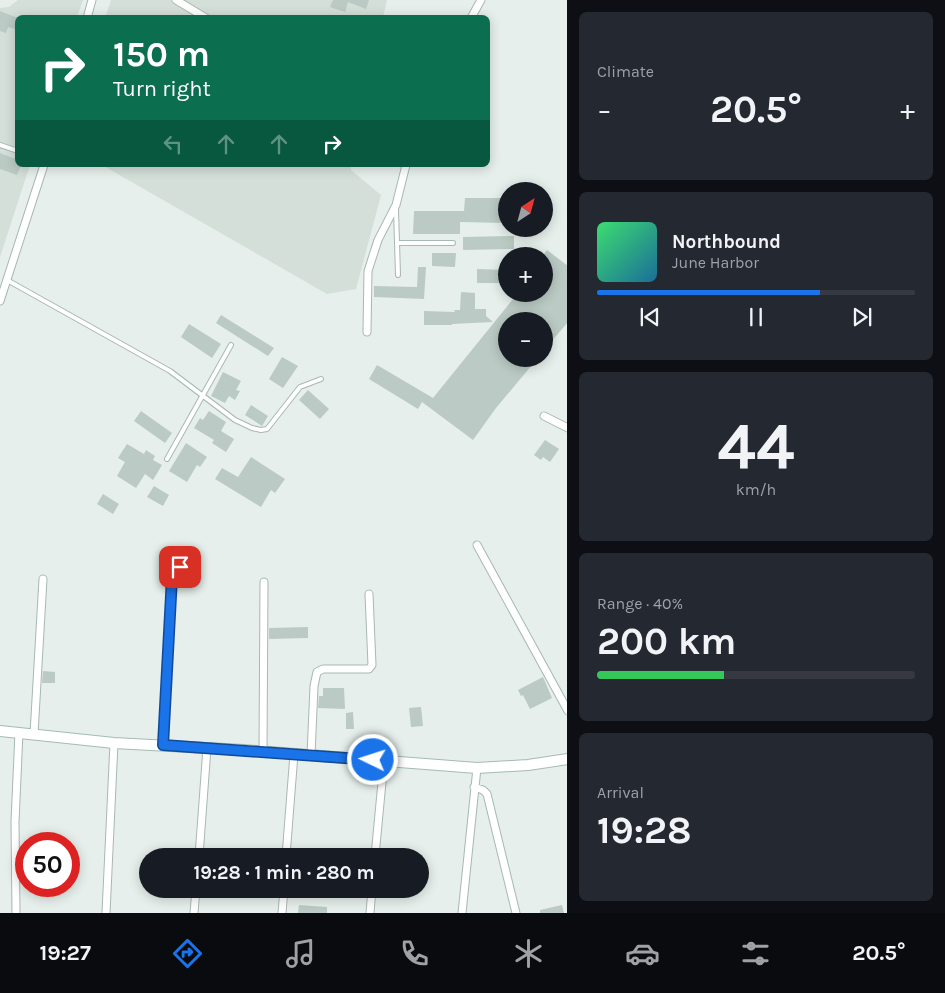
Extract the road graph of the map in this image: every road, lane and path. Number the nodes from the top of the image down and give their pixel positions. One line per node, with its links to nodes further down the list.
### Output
1 (92, 0): 4 (street)
2 (176, 0): 5 (street)
3 (481, 0): 6 (street)
4 (88, 15)
5 (201, 15)
6 (473, 15)
7 (0, 145): 8 (lane)
8 (15, 149)
9 (43, 167): 15 (street)
10 (406, 167): 11 (street)
11 (396, 205): 12 (lane); 17 (street)
12 (397, 243): 13 (lane); 14 (lane)
13 (452, 243)
14 (398, 274)
15 (7, 280): 16 (street); 20 (lane)
16 (1, 297)
17 (367, 332)
18 (231, 345): 20 (lane)
19 (321, 379): 20 (lane)
20 (202, 396): 23 (lane)
21 (544, 416): 22 (street)
22 (567, 428)
23 (167, 459)
24 (477, 545): 29 (street)
25 (188, 566): 34 (street)
26 (44, 579): 32 (street)
27 (264, 582): 36 (street)
28 (369, 594): 38 (street)
29 (567, 709)
30 (0, 730): 31 (main road)
31 (19, 732): 32 (main road); 49 (street)
32 (34, 734): 33 (main road)
33 (114, 742): 34 (main road); 50 (street)
34 (163, 745): 35 (main road)
35 (207, 748): 36 (main road); 43 (street)
36 (263, 751): 37 (main road)
37 (294, 754): 38 (main road); 44 (street)
38 (311, 755): 40 (main road)
39 (567, 759): 41 (main road)
40 (384, 761): 41 (main road); 45 (street)
41 (477, 768): 42 (street)
42 (474, 787): 54 (street); 55 (street)
43 (200, 848)
44 (287, 848)
45 (376, 848)
46 (195, 898): 51 (street)
47 (283, 898): 52 (street)
48 (371, 898): 53 (street)
49 (16, 913)
50 (106, 913)
51 (194, 913)
52 (282, 913)
53 (370, 913)
54 (462, 913)
55 (516, 913)

